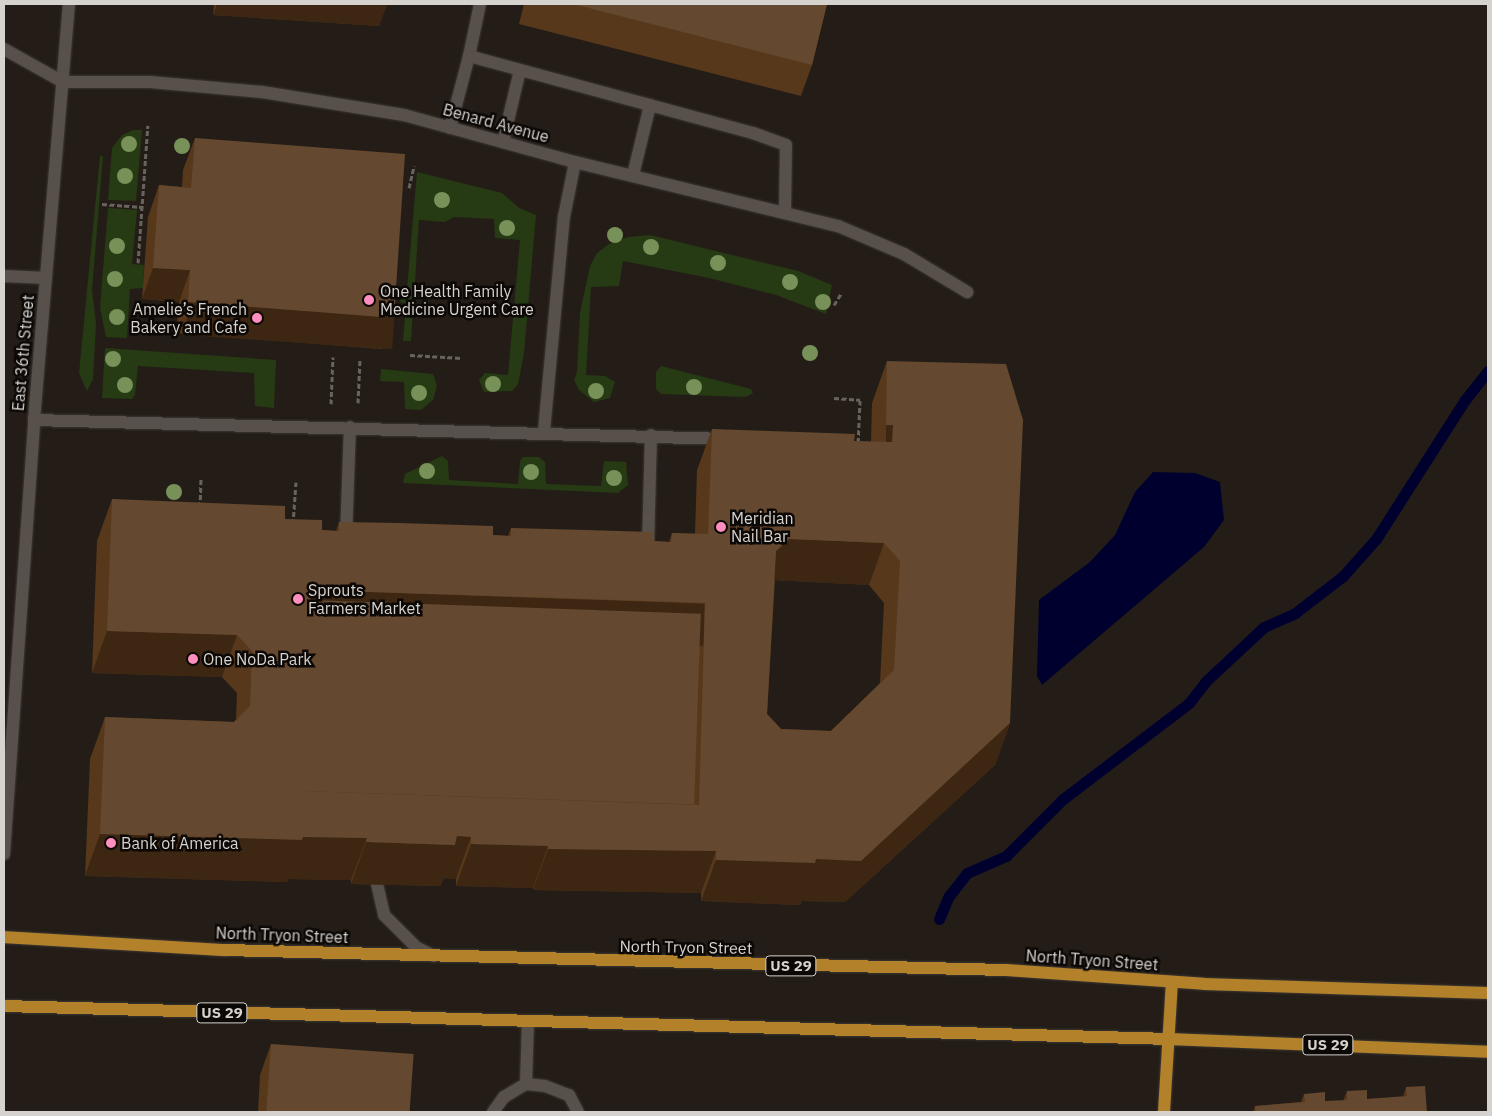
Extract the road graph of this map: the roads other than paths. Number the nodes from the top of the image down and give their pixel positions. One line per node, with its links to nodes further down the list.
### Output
1 (69, 4): 6 (street, East 36th Street)
2 (480, 4): 4 (street)
3 (4, 49): 6 (street, Benard Avenue)
4 (469, 56): 5 (street); 8 (street)
5 (520, 70): 7 (street); 9 (street)
6 (63, 82): 8 (street, Benard Avenue); 14 (street, East 36th Street)
7 (650, 105): 11 (street); 12 (street)
8 (450, 128): 9 (street, Benard Avenue)
9 (503, 142): 10 (street, Benard Avenue)
10 (574, 162): 11 (street, Benard Avenue); 18 (street)
11 (634, 176): 12 (street, Benard Avenue)
12 (785, 212): 15 (street, Benard Avenue)
13 (4, 276): 14 (street)
14 (46, 278): 16 (street, East 36th Street)
15 (967, 292)
16 (34, 420): 17 (street); 23 (street, East 36th Street)
17 (353, 427): 18 (street); 21 (street)
18 (544, 431): 19 (street)
19 (651, 435): 20 (street); 22 (street)
20 (736, 439)
21 (346, 555)
22 (647, 565)
23 (4, 854)
24 (377, 884): 26 (street)
25 (4, 937): 26 (main road, North Tryon Street / US 29)
26 (434, 956): 27 (main road, North Tryon Street / US 29)
27 (1172, 982): 28 (main road, North Tryon Street / US 29); 31 (main road)
28 (1488, 994)
29 (4, 1006): 30 (main road, US 29)
30 (528, 1021): 31 (main road, US 29); 33 (street)
31 (1168, 1039): 32 (main road, US 29); 36 (main road)
32 (1488, 1052)
33 (526, 1084): 34 (street); 35 (street)
34 (492, 1112)
35 (578, 1112)
36 (1164, 1112)

